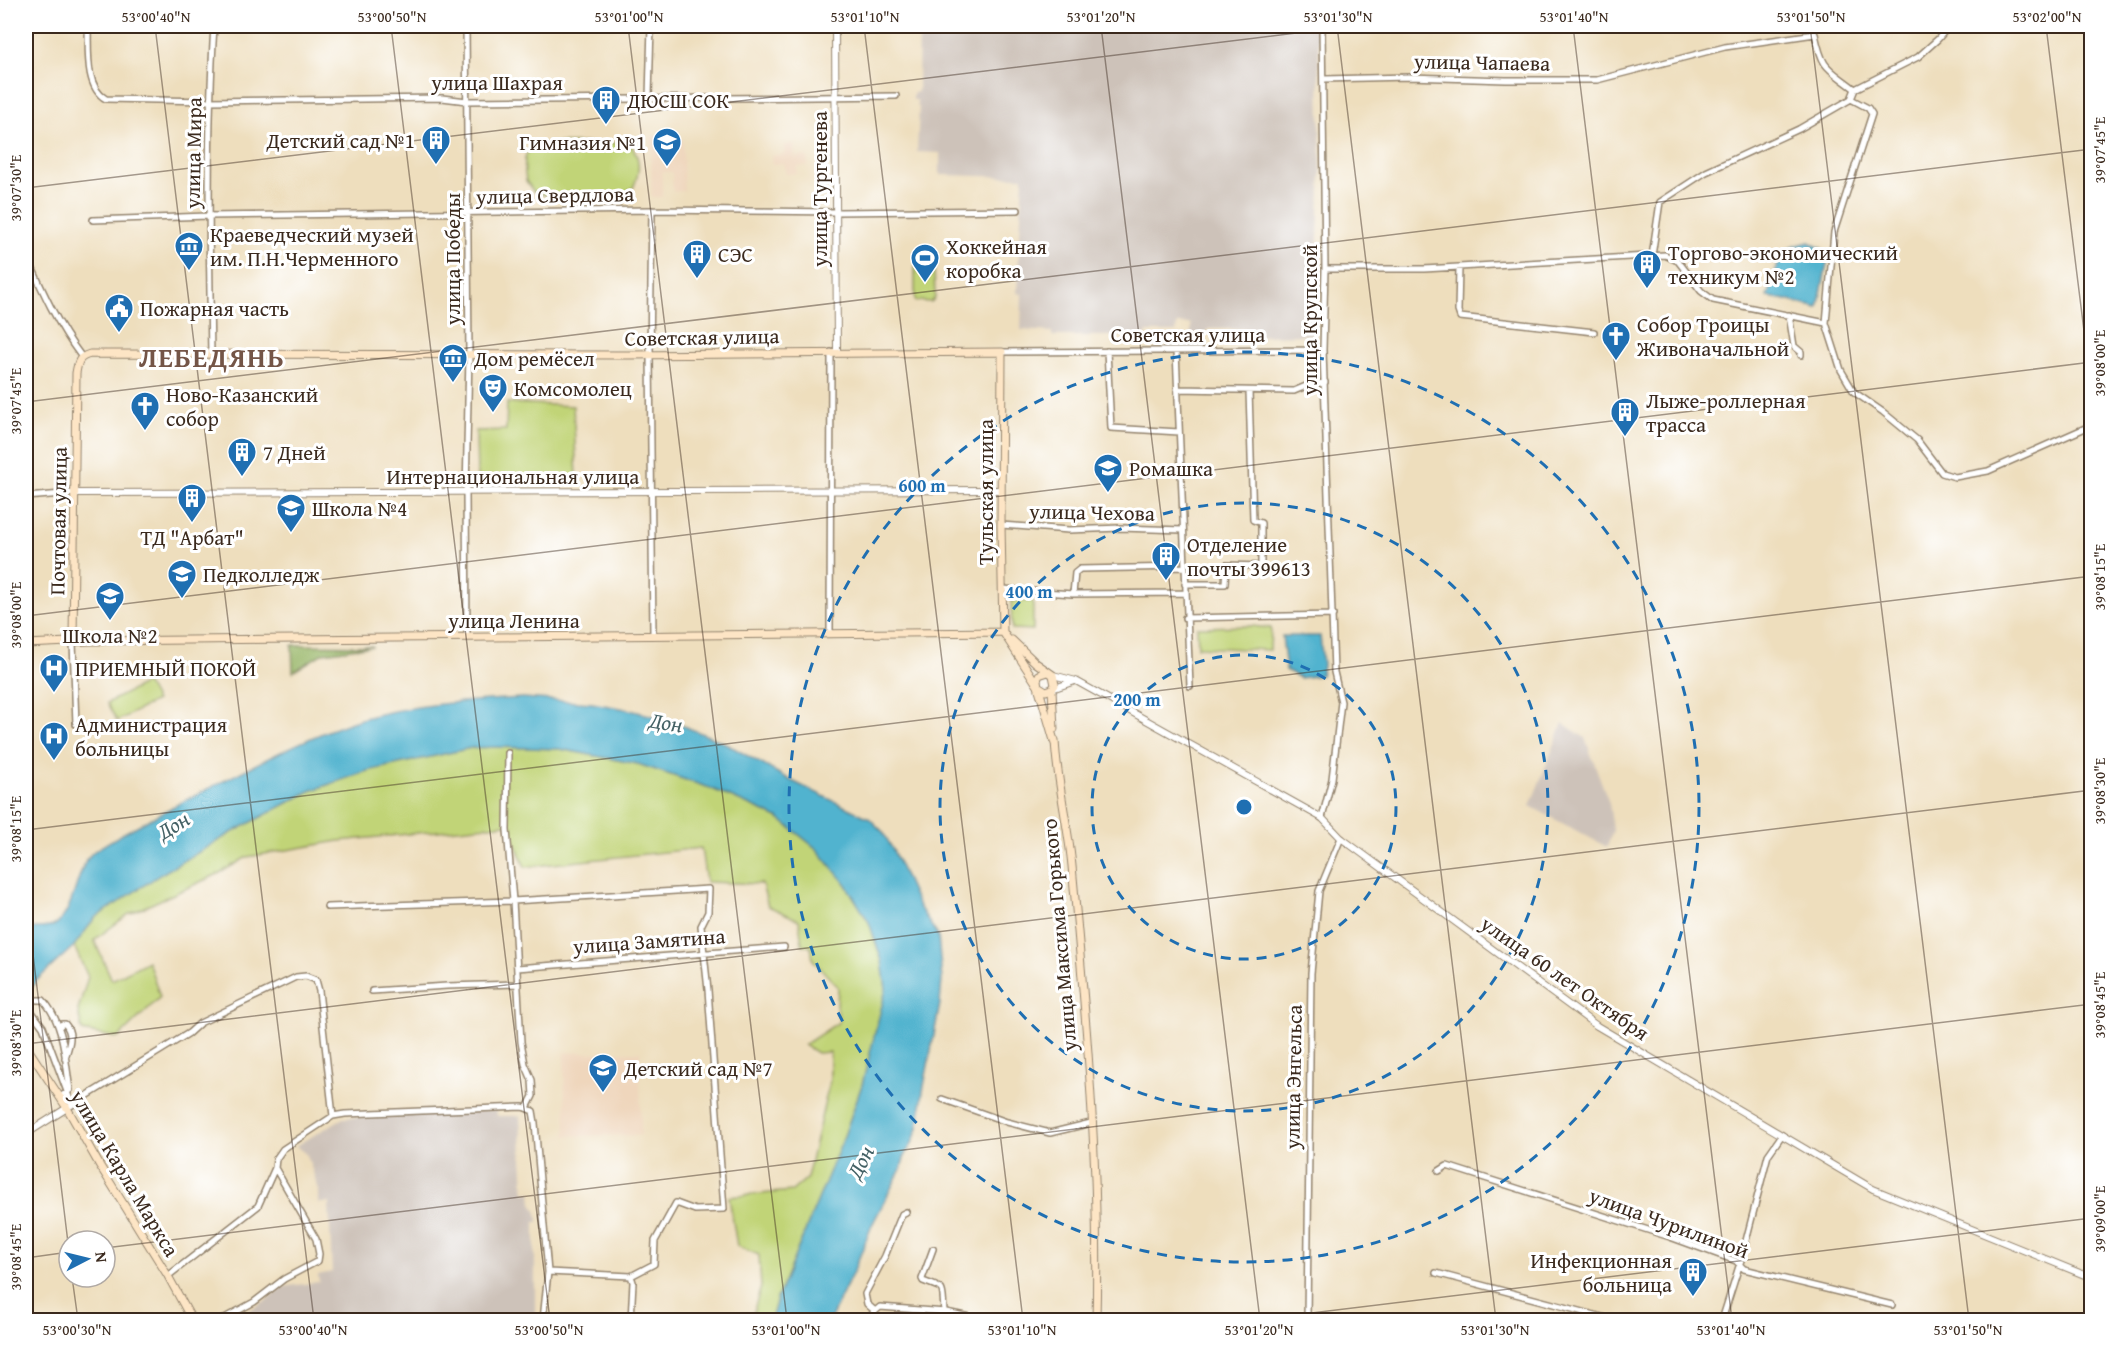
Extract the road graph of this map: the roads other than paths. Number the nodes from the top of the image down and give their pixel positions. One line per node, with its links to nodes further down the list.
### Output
1 (88, 26): 15 (street, улица Шахрая)
2 (214, 26): 15 (street, улица Мира)
3 (466, 26): 14 (street, улица Победы)
4 (651, 26): 11 (street)
5 (835, 26): 12 (street, улица Тургенева)
6 (1322, 26): 8 (street, улица Крупской)
7 (1949, 26): 9 (street)
8 (1324, 79): 9 (street, улица Чапаева); 25 (street, улица Крупской)
9 (1855, 89): 13 (street)
10 (896, 96): 12 (street, улица Шахрая)
11 (649, 97): 12 (street, улица Шахрая); 14 (street, улица Шахрая)
12 (835, 97): 18 (street, улица Тургенева)
13 (1851, 99): 23 (street); 27 (street)
14 (467, 100): 15 (street, улица Шахрая); 19 (street, улица Победы)
15 (209, 101): 20 (street, улица Мира)
16 (652, 210): 18 (street, улица Свердлова); 19 (street, улица Свердлова); 35 (street)
17 (1018, 210): 18 (street, улица Свердлова)
18 (836, 212): 32 (street, улица Тургенева)
19 (468, 213): 20 (street, улица Свердлова); 36 (street, улица Победы)
20 (208, 216): 21 (street, улица Свердлова); 34 (street, улица Мира)
21 (93, 220)
22 (26, 254): 38 (street)
23 (1652, 256): 24 (street); 26 (street)
24 (1459, 267): 25 (street); 28 (street)
25 (1326, 269): 29 (street, улица Крупской)
26 (1789, 315): 27 (street); 37 (street)
27 (1826, 323): 42 (street)
28 (1594, 332)
29 (1323, 350): 31 (street, Советская улица); 39 (street, улица Крупской)
30 (1107, 351): 31 (street, Советская улица); 33 (street, Советская улица); 43 (street)
31 (1176, 351): 40 (street, улица Чехова)
32 (834, 352): 33 (main road, Советская улица); 35 (main road, Советская улица); 45 (street, улица Тургенева)
33 (1002, 352): 44 (main road, Тульская улица)
34 (211, 354): 36 (main road, Советская улица); 38 (main road, Советская улица)
35 (650, 354): 36 (main road, Советская улица); 47 (street)
36 (469, 355): 46 (street, улица Победы)
37 (1802, 355)
38 (81, 356): 48 (main road, Почтовая улица)
39 (1324, 382): 41 (street); 57 (street, улица Крупской)
40 (1177, 389): 41 (street); 43 (street, улица Чехова)
41 (1249, 391): 53 (street)
42 (2091, 425)
43 (1179, 432): 51 (street, улица Чехова)
44 (1001, 490): 45 (street, Интернациональная улица); 50 (main road, Тульская улица)
45 (830, 491): 47 (street, Интернациональная улица); 60 (street, улица Тургенева)
46 (466, 492): 47 (street, Интернациональная улица); 48 (street, Интернациональная улица); 62 (street, улица Победы)
47 (651, 492): 61 (street)
48 (75, 493): 49 (street, Интернациональная улица); 63 (main road, Почтовая улица)
49 (26, 497)
50 (1001, 525): 51 (street, улица Чехова); 54 (main road, Тульская улица)
51 (1183, 530): 52 (street, улица Чехова)
52 (1184, 567): 53 (street, улица Чехова); 56 (street)
53 (1185, 584): 55 (street, улица Чехова)
54 (1002, 589): 56 (street); 59 (main road, Тульская улица)
55 (1185, 593): 56 (street); 58 (street)
56 (1073, 594)
57 (1333, 615): 58 (street); 73 (street, улица Крупской)
58 (1185, 618): 68 (street)
59 (1003, 632): 60 (main road, улица Ленина); 65 (main road); 67 (main road)
60 (830, 633): 61 (main road, улица Ленина)
61 (652, 635): 62 (main road, улица Ленина)
62 (467, 636): 63 (main road, улица Ленина)
63 (74, 642): 64 (main road, улица Ленина); 70 (street, Почтовая улица)
64 (26, 644)
65 (1050, 673): 66 (street, улица 60 лет Октября); 67 (main road); 69 (main road)
66 (1076, 681): 69 (street); 73 (street, улица 60 лет Октября)
67 (1038, 686): 69 (main road); 71 (main road, улица Максима Горького)
68 (1190, 686)
69 (1052, 689): 71 (main road, улица Максима Горького)
70 (76, 724)
71 (1055, 744): 92 (main road, улица Максима Горького)
72 (508, 753): 75 (street)
73 (1322, 818): 74 (street, улица 60 лет Октября)
74 (1341, 838): 94 (street, улица 60 лет Октября); 115 (street, улица Энгельса)
75 (513, 901): 76 (street); 78 (street); 79 (street)
76 (327, 908)
77 (784, 947): 78 (street, улица Замятина)
78 (703, 953): 79 (street, улица Замятина); 103 (street)
79 (517, 968): 80 (street)
80 (518, 984): 81 (street); 90 (street)
81 (372, 991)
82 (37, 1000): 84 (street)
83 (26, 1004): 87 (street, улица Карла Маркса)
84 (59, 1027): 86 (street); 86 (street)
85 (26, 1046): 87 (main road, улица Карла Маркса)
86 (64, 1059): 87 (street)
87 (64, 1095): 89 (main road, улица Карла Маркса)
88 (942, 1098): 92 (street)
89 (70, 1107): 91 (street); 93 (street); 102 (main road, улица Карла Маркса)
90 (527, 1108): 91 (street); 100 (street)
91 (333, 1116): 95 (street)
92 (1091, 1123): 114 (main road, улица Максима Горького)
93 (26, 1134)
94 (1782, 1135): 99 (street); 104 (street, улица 60 лет Октября)
95 (275, 1168): 102 (street); 109 (street)
96 (1439, 1171): 99 (street, улица Чурилиной)
97 (906, 1212): 106 (street)
98 (933, 1250): 107 (street)
99 (1739, 1264): 105 (street, улица Чурилиной); 117 (street)
100 (548, 1272): 103 (street); 110 (street)
101 (1436, 1273): 116 (street)
102 (168, 1276): 108 (main road, улица Карла Маркса)
103 (631, 1276): 111 (street)
104 (2091, 1278)
105 (1892, 1305)
106 (875, 1311): 107 (street); 112 (street)
107 (944, 1311): 113 (street)
108 (192, 1320)
109 (221, 1320)
110 (543, 1320)
111 (631, 1320)
112 (872, 1320)
113 (984, 1320)
114 (1096, 1320)
115 (1307, 1320)
116 (1614, 1320)
117 (1722, 1320)

